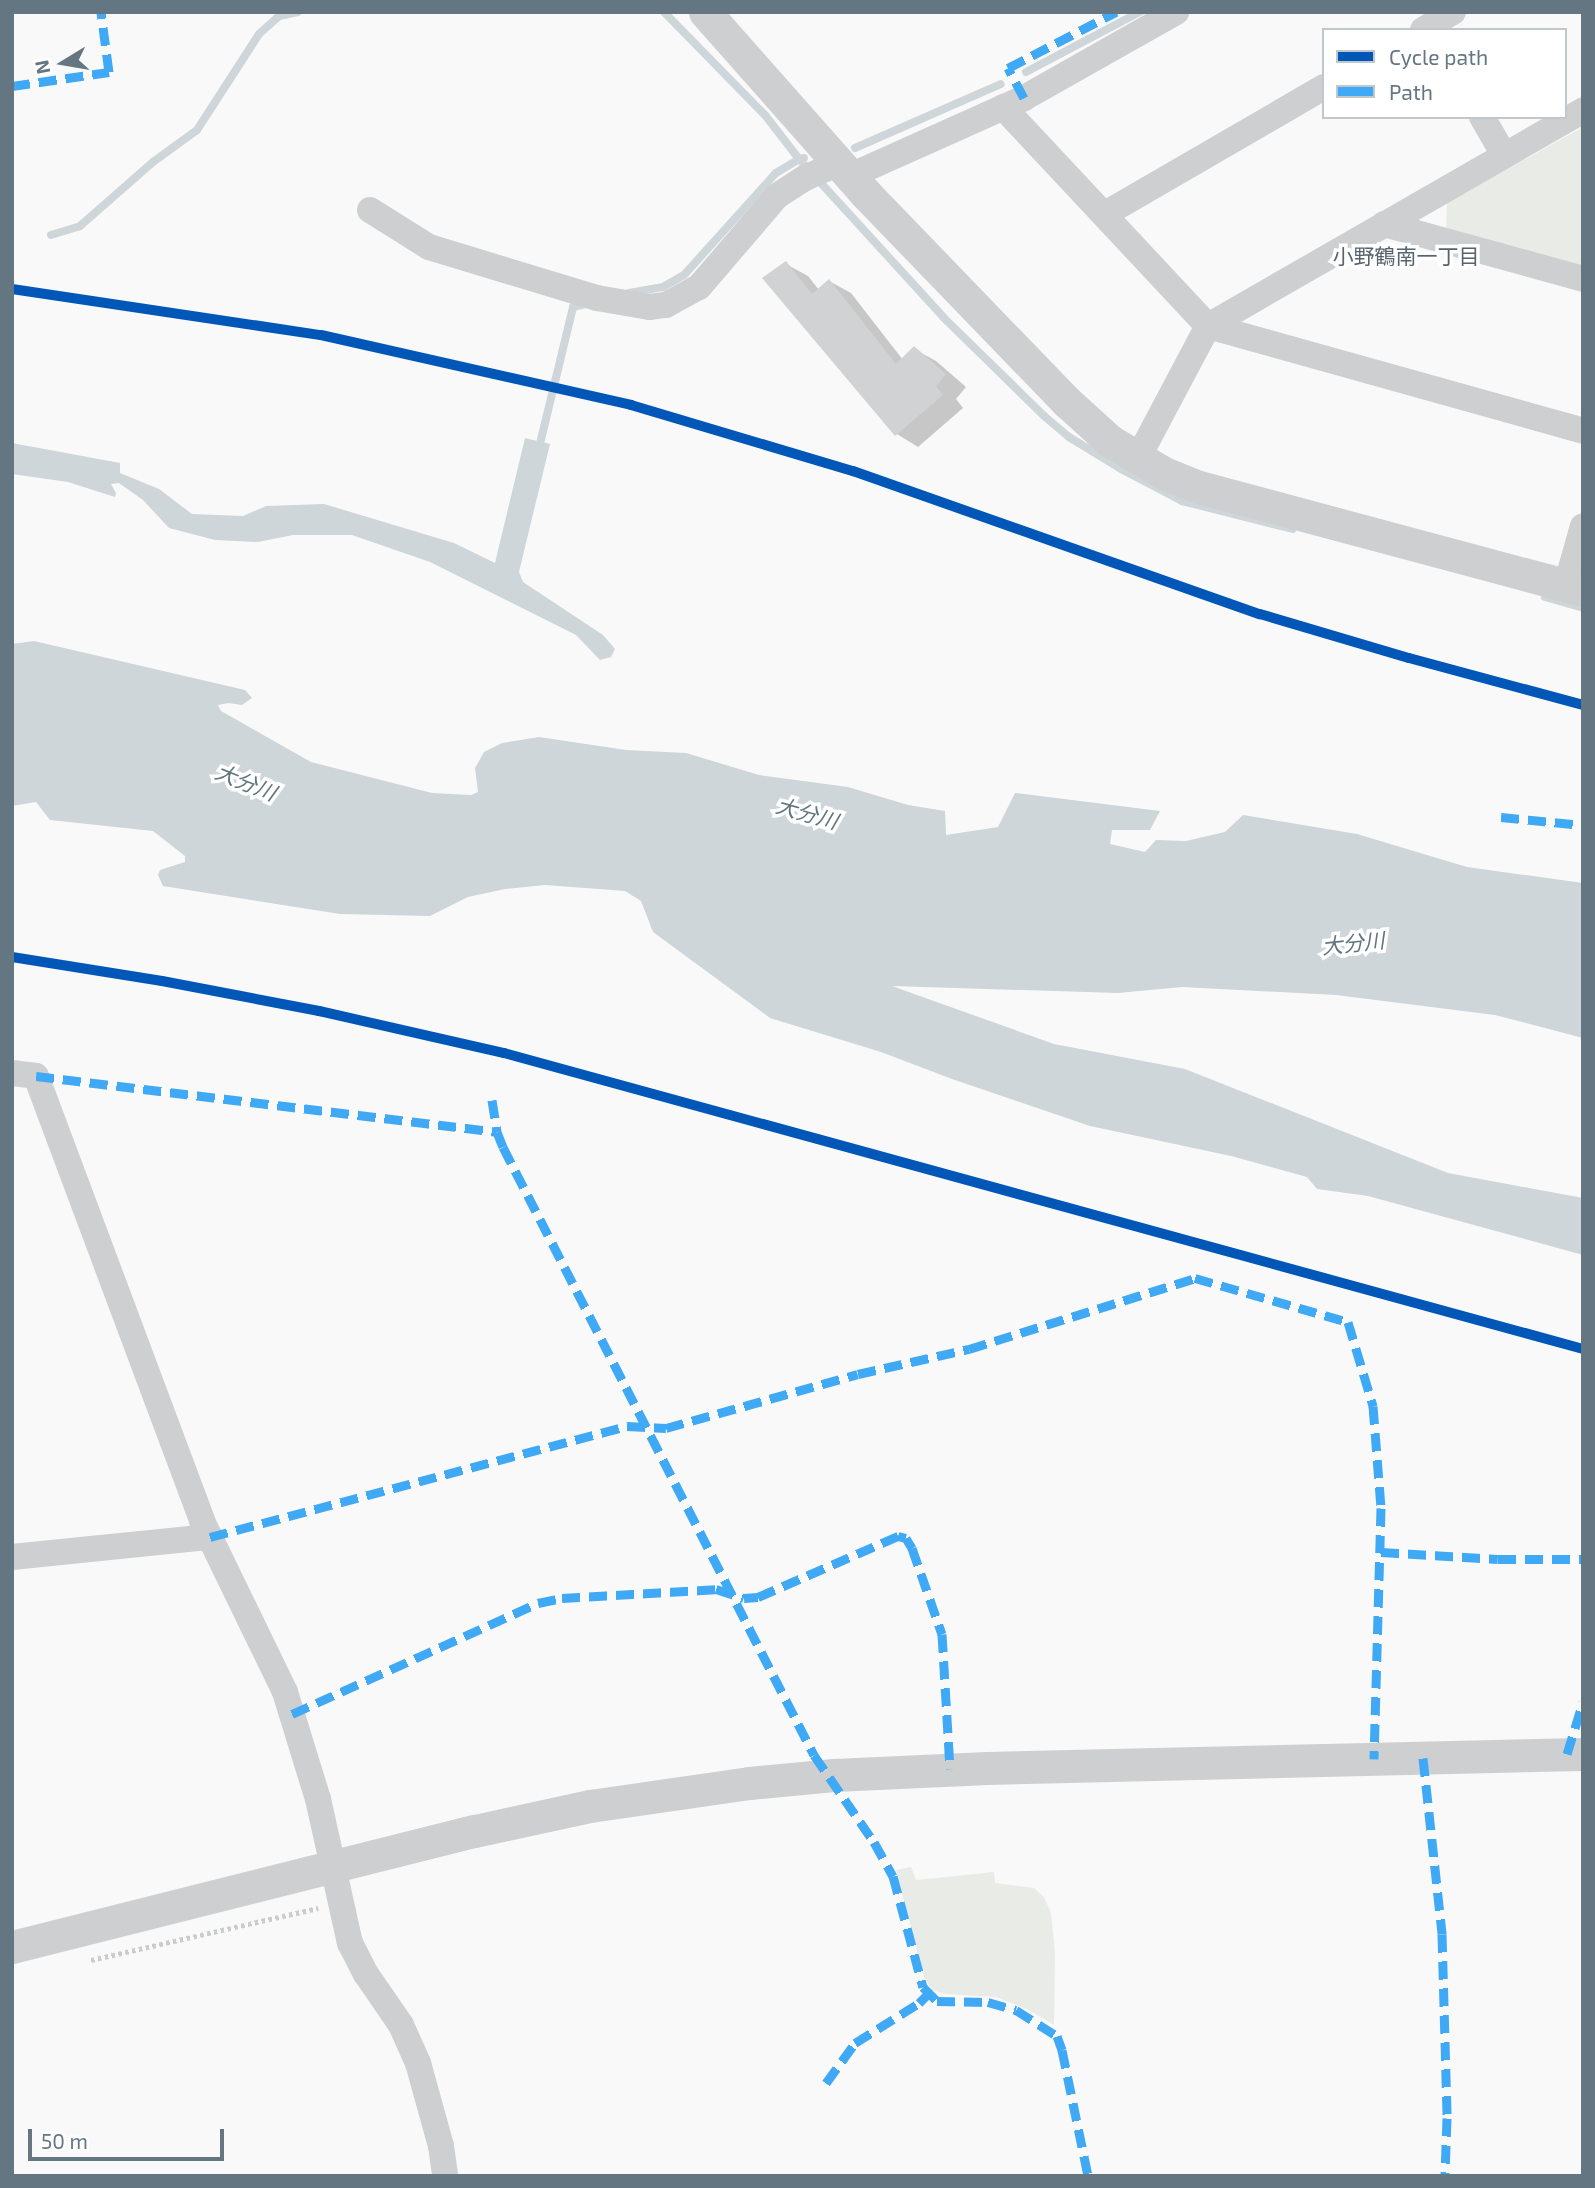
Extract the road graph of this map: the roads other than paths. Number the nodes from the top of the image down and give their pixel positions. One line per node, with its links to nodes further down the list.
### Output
1 (705, 12): 8 (street)
2 (1176, 12): 4 (street)
3 (1322, 88): 10 (street)
4 (1003, 107): 8 (street); 10 (street)
5 (1583, 110): 7 (street)
6 (1483, 119): 7 (street)
7 (1504, 155): 11 (street)
8 (844, 169): 9 (street); 15 (street)
9 (370, 210)
10 (1105, 214): 13 (street)
11 (1384, 224): 12 (street); 13 (street)
12 (1583, 279)
13 (1208, 326): 14 (street); 15 (street)
14 (1583, 431)
15 (1138, 458): 17 (street)
16 (1583, 526): 17 (street)
17 (1575, 588)
18 (12, 1073): 19 (street)
19 (210, 1537): 20 (street); 22 (street)
20 (12, 1557)
21 (1583, 1754): 22 (street)
22 (335, 1867): 23 (street); 24 (street)
23 (12, 1947)
24 (445, 2176)

